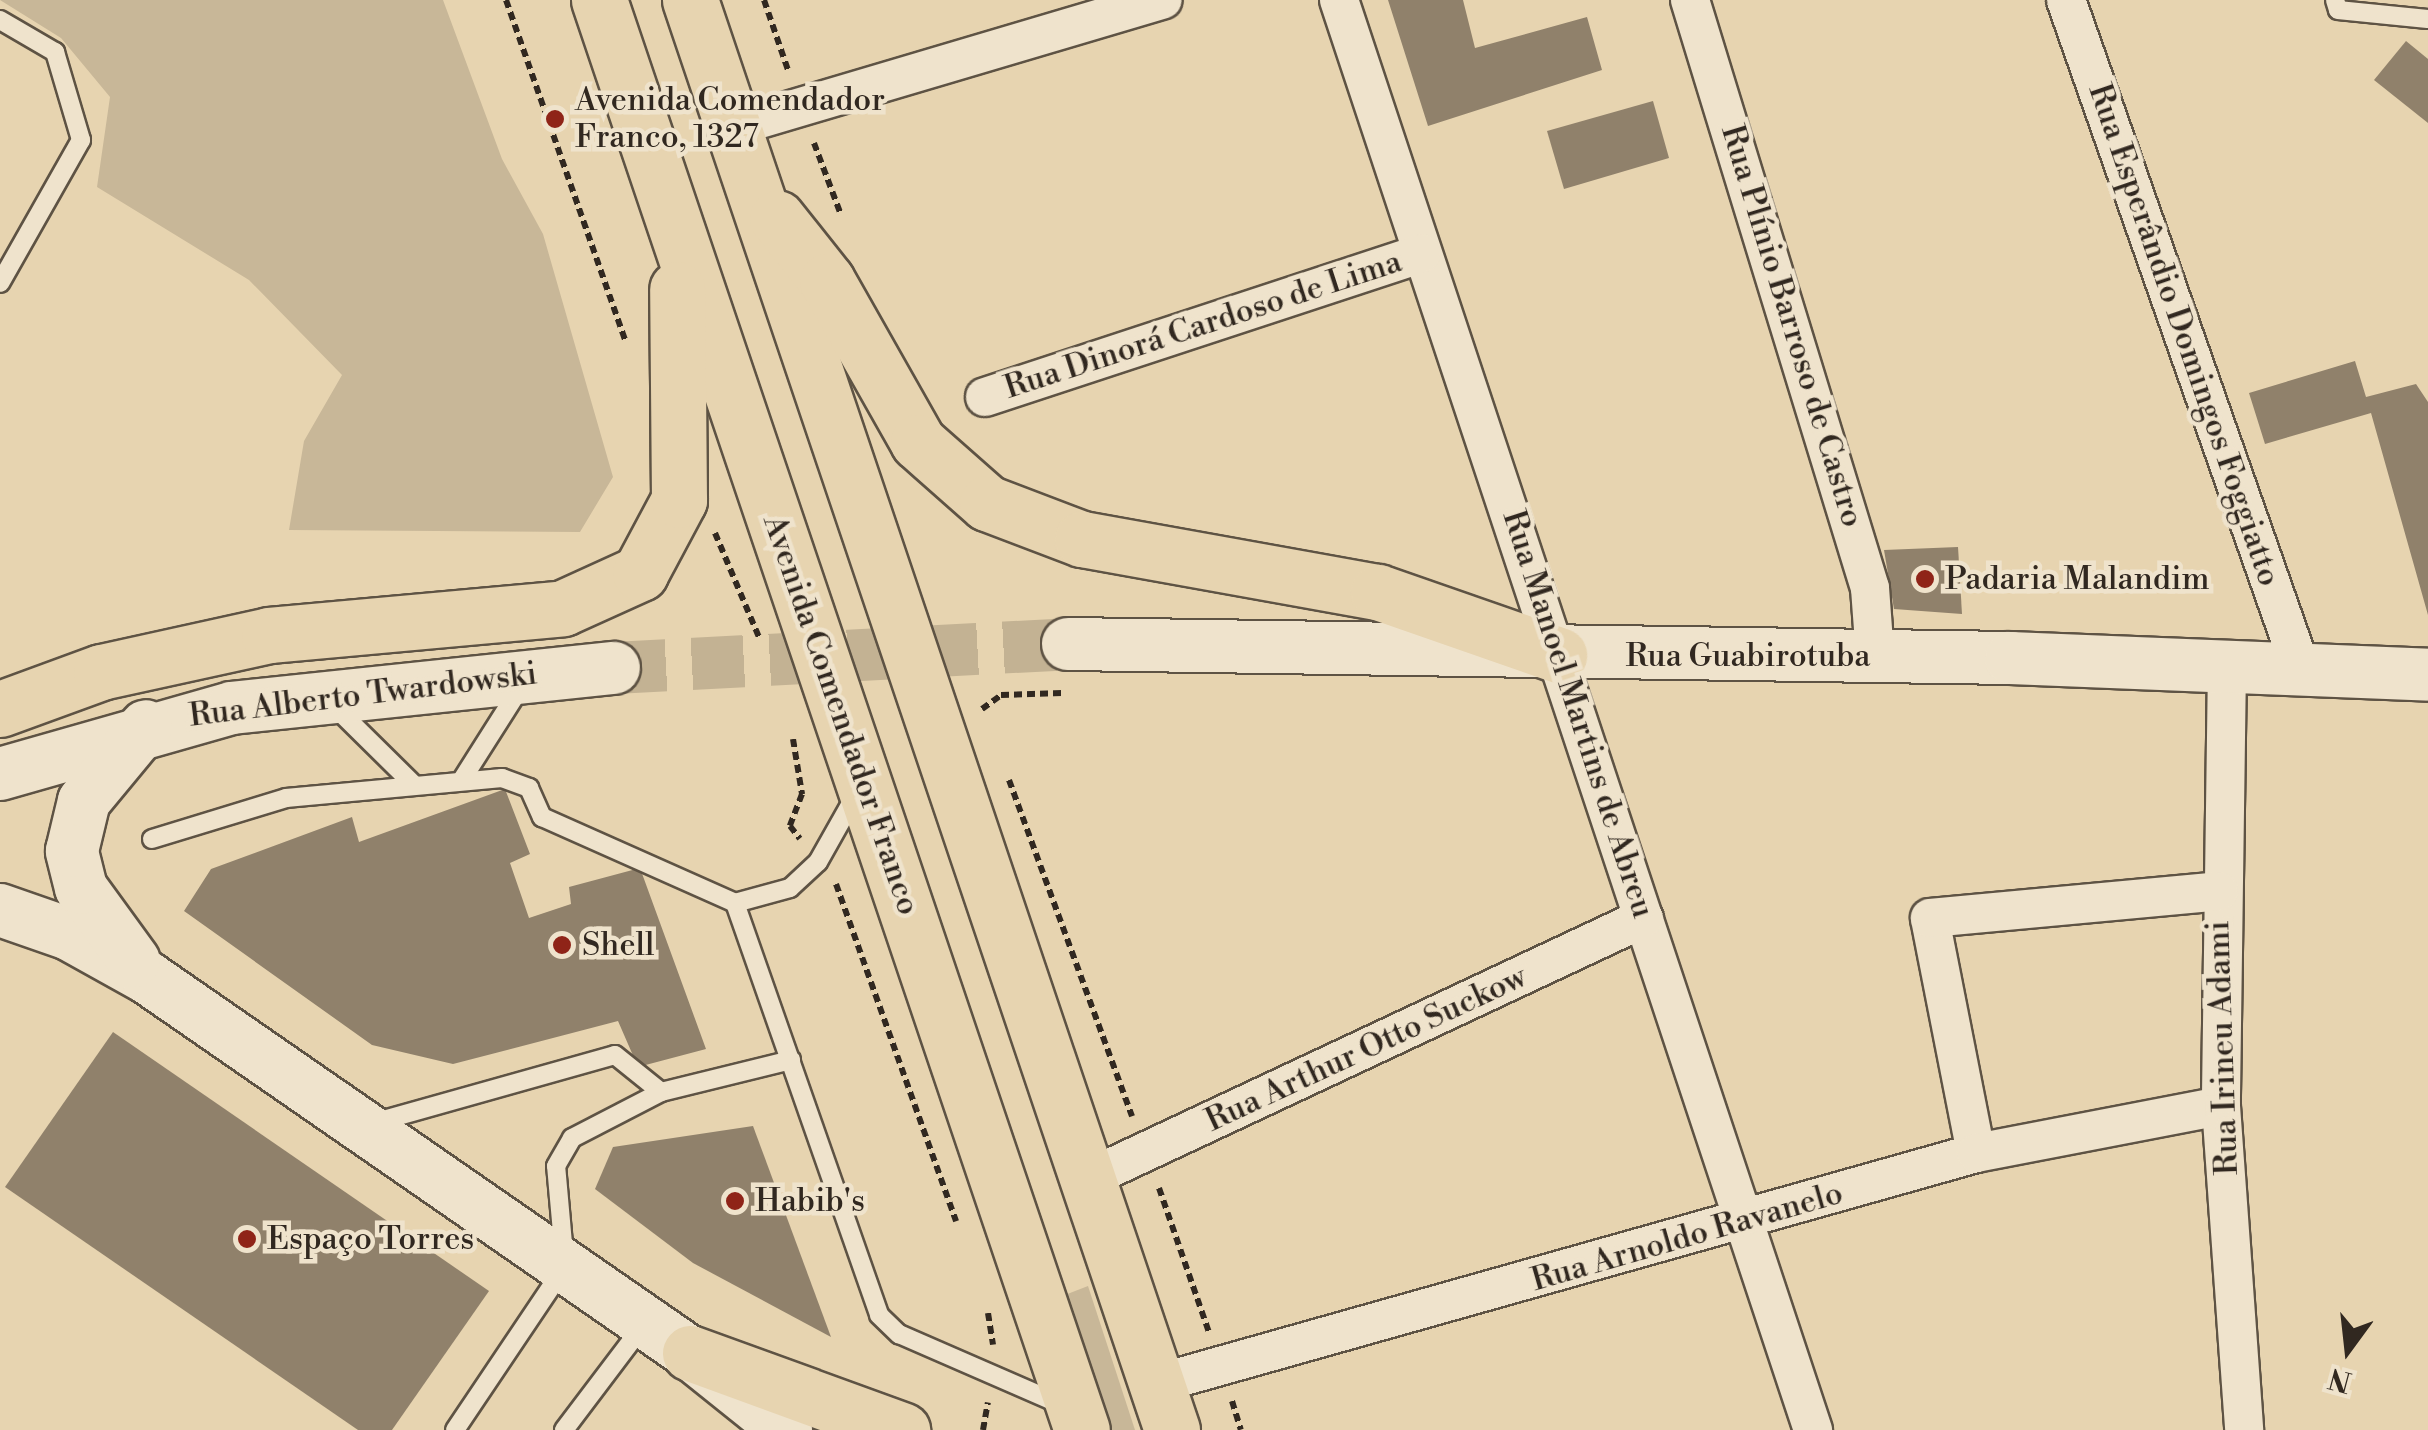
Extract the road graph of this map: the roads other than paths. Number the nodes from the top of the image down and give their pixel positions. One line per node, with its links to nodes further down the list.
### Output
1 (599, 0): 12 (highway, Avenida Comendador Franco)
2 (690, 0): 10 (highway)
3 (1162, 0): 10 (street)
4 (1339, 0): 13 (street, Rua Manoel Martins de Abreu)
5 (1690, 0): 18 (street, Rua Plínio Barroso de Castro)
6 (2066, 0): 21 (street, Rua Esperândio Domingos Foggiatto)
7 (2334, 0): 8 (lane)
8 (2428, 19)
9 (0, 20): 14 (lane)
10 (733, 127): 11 (highway)
11 (754, 187): 17 (highway); 42 (highway)
12 (674, 221): 25 (highway); 29 (highway, Avenida Comendador Franco)
13 (1421, 254): 15 (street, Rua Dinorá Cardoso de Lima); 17 (street, Rua Manoel Martins de Abreu)
14 (0, 283)
15 (985, 397)
16 (1068, 644): 17 (main road, Rua Guabirotuba)
17 (1559, 655): 18 (main road, Rua Guabirotuba); 35 (street, Rua Manoel Martins de Abreu)
18 (1875, 656): 19 (main road, Rua Guabirotuba)
19 (2227, 666): 21 (main road, Rua Guabirotuba); 32 (street, Rua Irineu Adami)
20 (614, 668): 22 (main road, Rua Alberto Twardowski)
21 (2301, 669): 23 (main road, Rua Guabirotuba)
22 (531, 672): 24 (main road, Rua Alberto Twardowski); 28 (lane)
23 (2428, 675)
24 (321, 694): 26 (main road, Rua Alberto Twardowski); 30 (lane)
25 (0, 709)
26 (147, 725): 27 (main road, Rua Alberto Twardowski); 36 (main road)
27 (0, 774)
28 (463, 778): 30 (lane); 33 (lane)
29 (864, 782): 33 (lane); 48 (highway, Avenida Comendador Franco)
30 (414, 785): 31 (lane)
31 (152, 839)
32 (2219, 891): 39 (street, Rua Irineu Adami); 41 (street)
33 (735, 903): 37 (lane)
34 (0, 910): 36 (main road)
35 (1644, 918): 42 (street, Rua Arthur Otto Suckow); 43 (street, Rua Manoel Martins de Abreu)
36 (148, 978): 40 (main road)
37 (791, 1060): 38 (lane); 48 (lane)
38 (661, 1092): 40 (lane); 44 (lane)
39 (2221, 1106): 41 (street, Rua Arnoldo Ravanelo); 54 (street, Rua Irineu Adami)
40 (362, 1126): 44 (main road)
41 (1976, 1153): 43 (street, Rua Arnoldo Ravanelo)
42 (1087, 1179): 47 (highway)
43 (1744, 1223): 47 (street, Rua Arnoldo Ravanelo); 53 (street, Rua Manoel Martins de Abreu)
44 (564, 1266): 45 (main road); 49 (lane)
45 (646, 1322): 46 (main road); 50 (lane)
46 (690, 1352): 51 (main road); 52 (highway)
47 (1164, 1407)
48 (1079, 1420)
49 (455, 1430)
50 (564, 1430)
51 (786, 1430)
52 (902, 1430)
53 (1813, 1430)
54 (2244, 1430)

